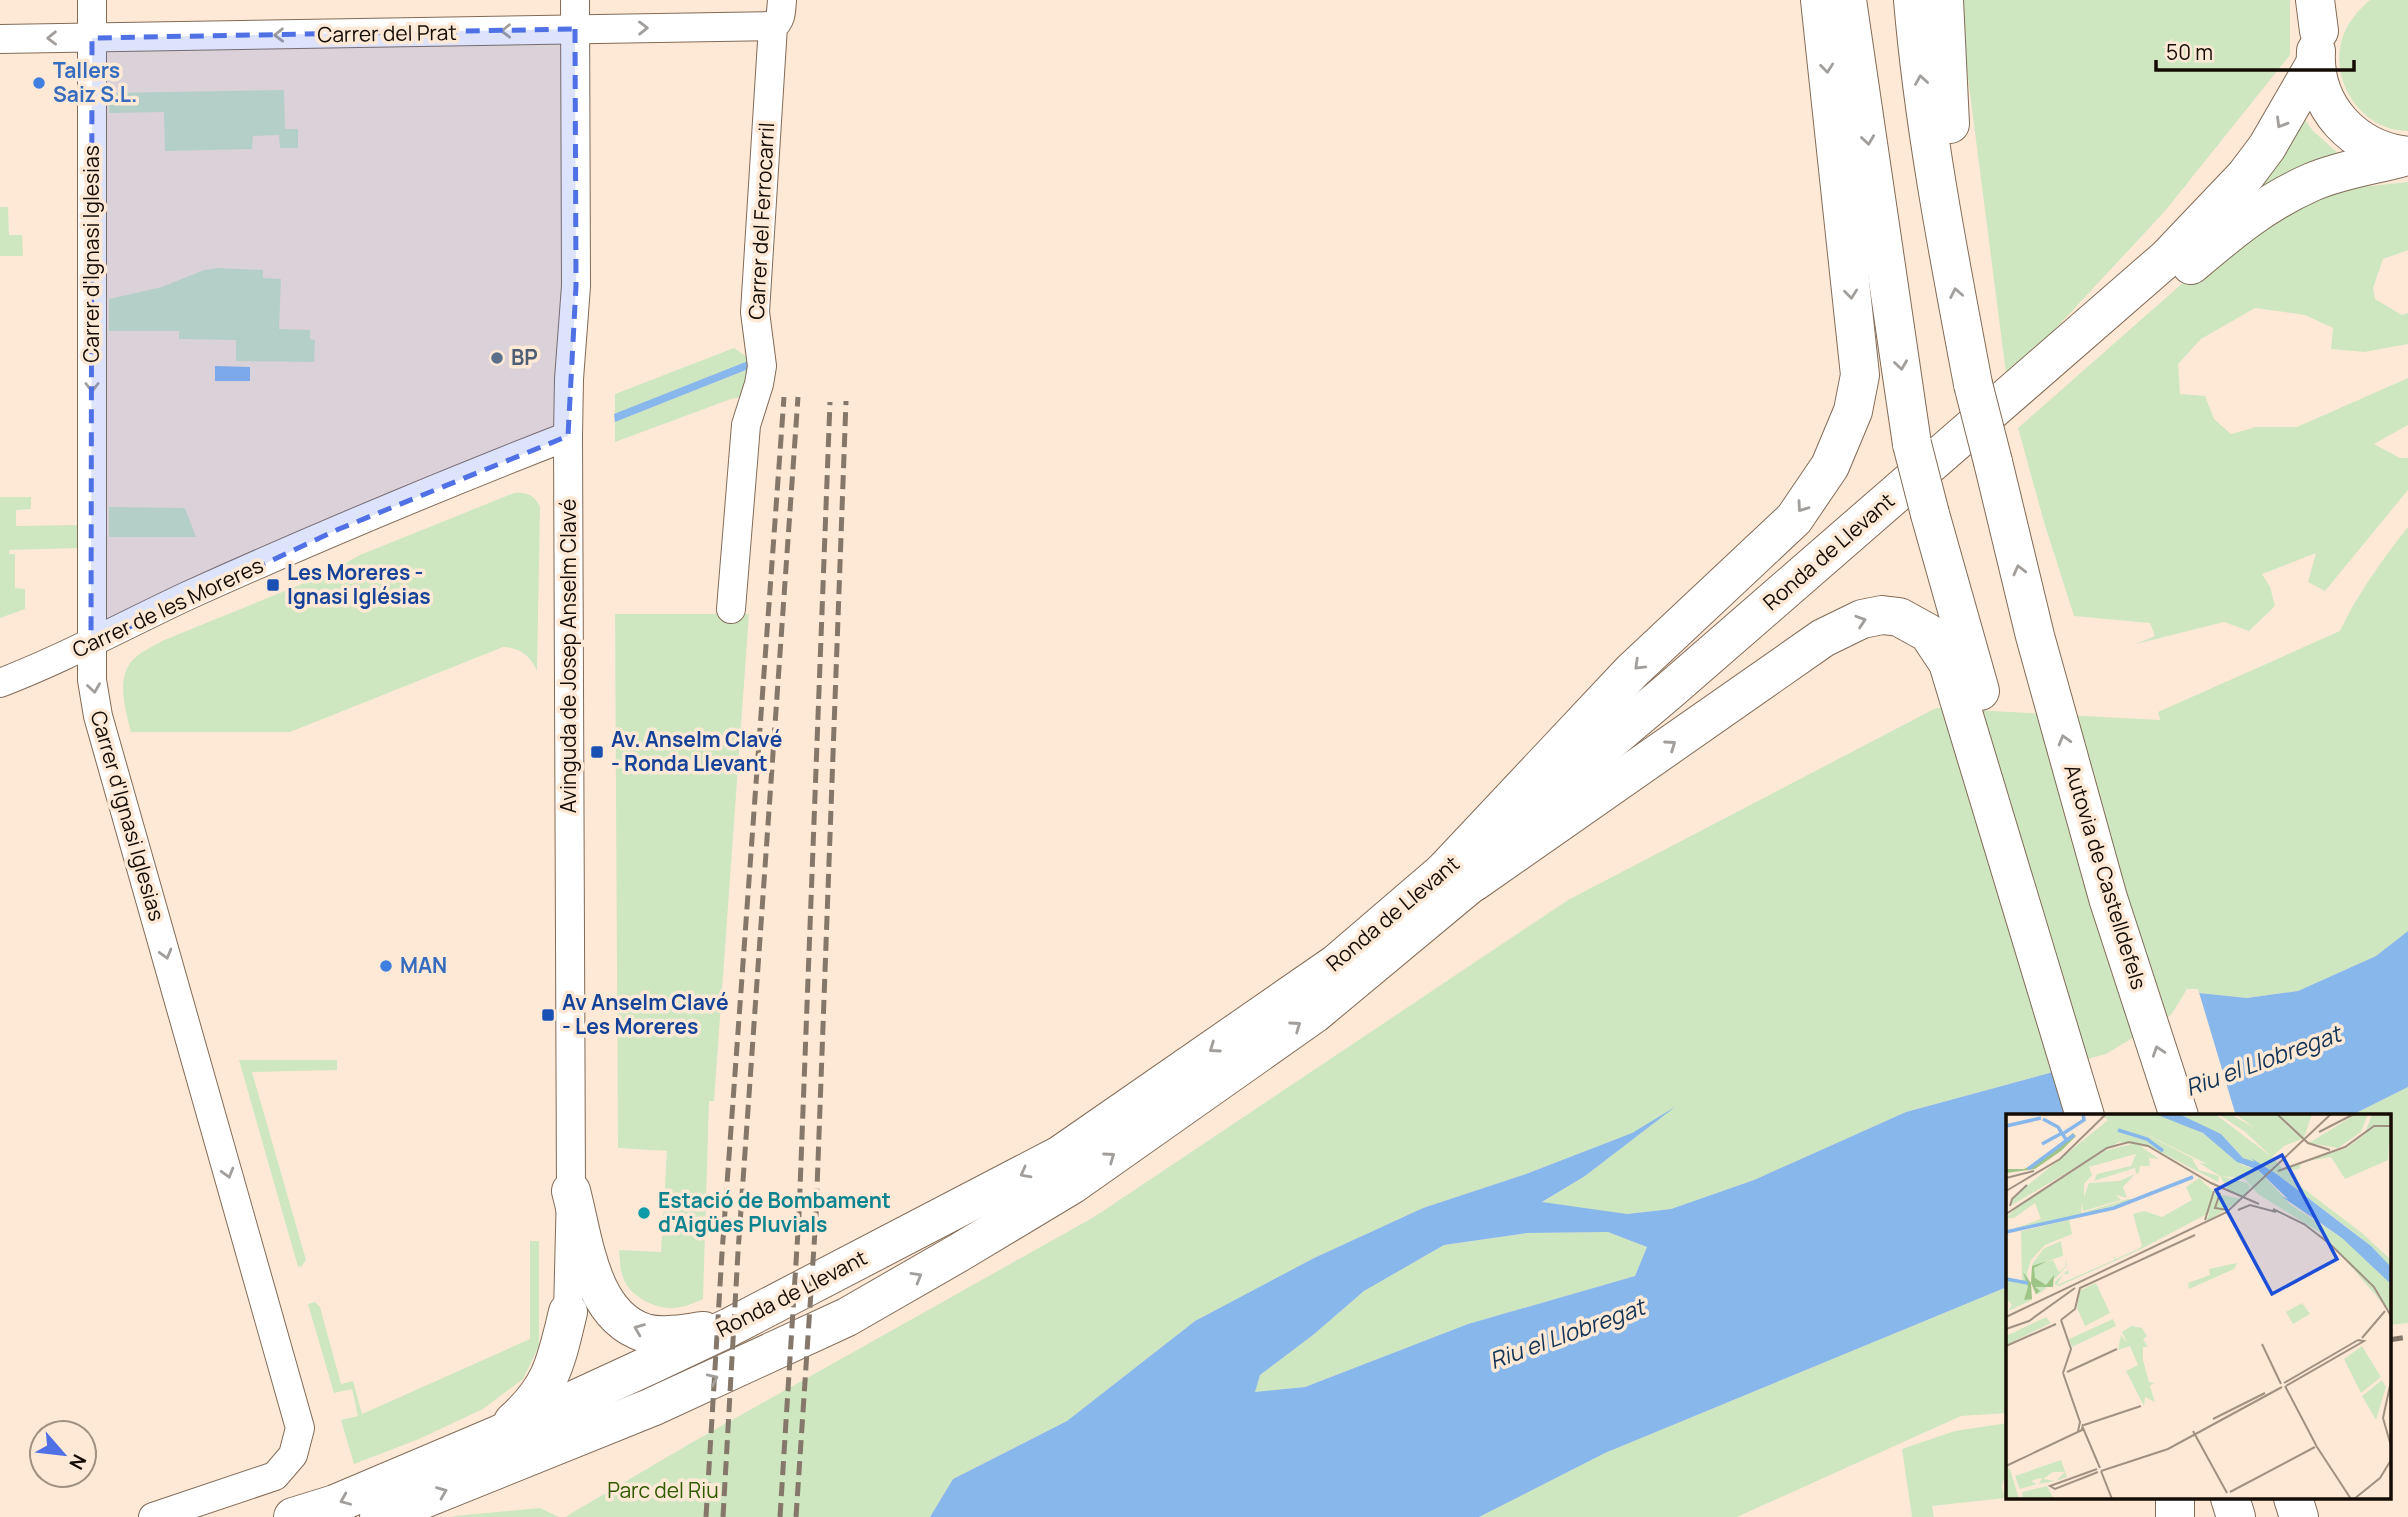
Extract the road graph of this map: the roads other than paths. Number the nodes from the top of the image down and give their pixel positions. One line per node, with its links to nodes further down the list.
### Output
1 (92, 0): 10 (street, Carrer d'Ignasi Iglesias)
2 (575, 0): 9 (street, Avinguda de Josep Anselm Clavé)
3 (1820, 0): 19 (main road, one-way to 19)
4 (1847, 0): 17 (main road, one-way to 17, bridge)
5 (1913, 0): 13 (main road, one-way to 5)
6 (1944, 0): 13 (main road)
7 (778, 13): 9 (street, Carrer del Prat, one-way to 7); 15 (street, Carrer del Ferrocarril)
8 (2321, 24): 12 (main road, Ronda de Llevant); 19 (main road, Ronda de Llevant, one-way to 19)
9 (575, 29): 10 (street, Carrer del Prat, one-way to 10); 14 (street, Avinguda de Josep Anselm Clavé)
10 (92, 38): 11 (street, Carrer del Prat, one-way to 11); 16 (street, Carrer d'Ignasi Iglesias, one-way to 16)
11 (0, 39)
12 (2408, 156): 19 (main road, Ronda de Llevant)
13 (1943, 220): 22 (main road, Autovia de Castelldefels, one-way to 13, bridge)
14 (568, 436): 16 (street, Carrer de les Moreres); 23 (street, Avinguda de Josep Anselm Clavé)
15 (731, 609)
16 (91, 645): 18 (street, Carrer de les Moreres); 31 (street, Carrer d'Ignasi Iglesias, one-way to 31)
17 (1959, 661): 19 (main road, one-way to 17); 20 (main road); 21 (main road)
18 (0, 683)
19 (1459, 877): 25 (main road, Ronda de Llevant, one-way to 25); 27 (main road, Ronda de Llevant, one-way to 19)
20 (2084, 1114)
21 (2111, 1114)
22 (2178, 1114)
23 (571, 1191): 24 (street, Avinguda de Josep Anselm Clavé); 25 (main road, one-way to 23)
24 (568, 1312): 26 (main road); 28 (main road)
25 (730, 1327): 26 (main road, Ronda de Llevant)
26 (603, 1387): 27 (main road); 28 (main road, Ronda de Llevant)
27 (652, 1407): 33 (main road, Ronda de Llevant, one-way to 27)
28 (498, 1435): 32 (main road, Ronda de Llevant, one-way to 32)
29 (2231, 1500): 34 (main road)
30 (2294, 1500): 35 (main road)
31 (153, 1517)
32 (293, 1517)
33 (379, 1517)
34 (2236, 1517)
35 (2299, 1517)

